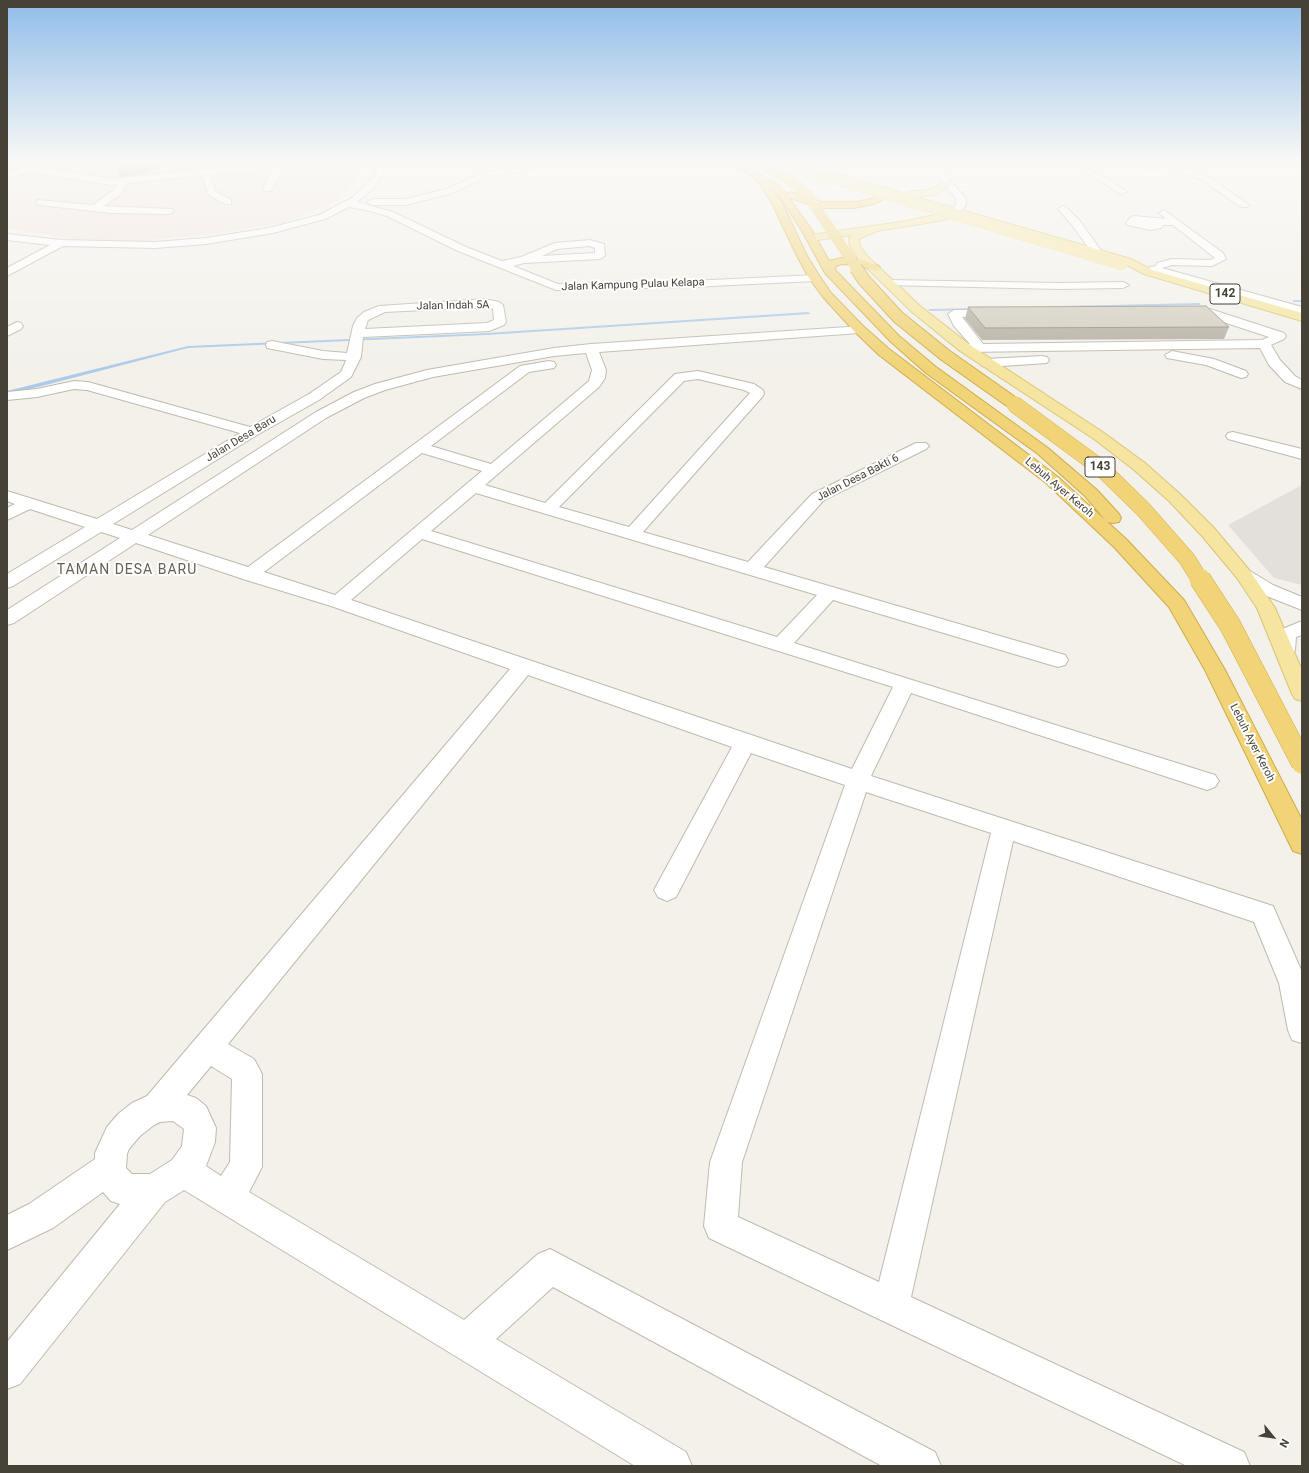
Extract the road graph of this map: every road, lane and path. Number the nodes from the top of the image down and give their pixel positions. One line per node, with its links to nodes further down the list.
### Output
1 (254, 233): 15 (street)
2 (429, 233): 18 (street, Jalan Kampung Pulau Kelapa)
3 (791, 233): 22 (highway, Lebuh Ayer Keroh)
4 (816, 233): 13 (main road)
5 (829, 233): 13 (main road)
6 (833, 233): 75 (highway, 143, bridge)
7 (866, 233): 19 (main road)
8 (990, 233): 30 (main road, 142)
9 (1012, 233): 20 (main road, 142, bridge)
10 (1031, 233): 16 (main road, 142)
11 (1083, 233): 16 (street)
12 (1190, 233): 20 (street)
13 (809, 234): 22 (highway)
14 (10, 239): 15 (street)
15 (61, 243): 21 (street)
16 (1098, 252): 20 (main road, 142)
17 (524, 260): 17 (street); 18 (street)
18 (500, 265): 22 (street, Jalan Kampung Pulau Kelapa)
19 (875, 268): 22 (highway); 23 (main road)
20 (1155, 268): 25 (street); 26 (street); 29 (main road, 142)
21 (7, 273)
22 (822, 274): 31 (highway, Lebuh Ayer Keroh); 64 (highway)
23 (889, 283): 24 (street); 35 (main road)
24 (1123, 285)
25 (1291, 296)
26 (1302, 311)
27 (1177, 312): 33 (street)
28 (1010, 313): 35 (street)
29 (1302, 317)
30 (1302, 328)
31 (859, 330): 36 (street); 64 (highway, Lebuh Ayer Keroh)
32 (357, 342): 32 (street, Jalan Indah 5A); 34 (street); 41 (street, Jalan Desa Baru)
33 (1264, 344): 35 (street); 39 (street)
34 (272, 345)
35 (972, 347): 37 (main road)
36 (592, 353): 42 (street); 46 (street); 48 (street)
37 (987, 363): 38 (street); 59 (main road)
38 (1241, 374)
39 (1302, 385)
40 (7, 396): 43 (street)
41 (314, 397): 42 (street); 43 (street, Jalan Desa Baru)
42 (341, 404): 57 (street)
43 (252, 432): 54 (street, Jalan Desa Baru)
44 (1233, 436): 47 (street)
45 (921, 446): 58 (street, Jalan Desa Bakti 6)
46 (421, 448): 48 (street); 60 (street)
47 (1302, 454)
48 (494, 470): 49 (street)
49 (474, 487): 52 (street); 55 (street)
50 (7, 496): 51 (street)
51 (29, 503): 53 (street); 54 (street)
52 (548, 509): 56 (street); 56 (street)
53 (7, 515)
54 (100, 526): 57 (street); 61 (street, Jalan Desa Baru)
55 (419, 533): 63 (street); 68 (street)
56 (632, 534): 58 (street)
57 (135, 537): 60 (street); 66 (street)
58 (752, 569): 62 (street)
59 (1244, 574): 65 (street); 69 (main road)
60 (249, 575): 63 (street)
61 (7, 582)
62 (830, 592): 68 (street); 70 (street)
63 (338, 602): 71 (street)
64 (1177, 604): 79 (highway, Lebuh Ayer Keroh)
65 (1302, 604)
66 (7, 619)
67 (1302, 627): 69 (street)
68 (781, 646): 72 (street)
69 (1285, 650): 73 (main road)
70 (1058, 660)
71 (525, 666): 74 (street); 82 (street)
72 (905, 684): 76 (street); 77 (street)
73 (1302, 694)
74 (745, 743): 76 (street); 80 (street)
75 (1302, 762)
76 (858, 780): 78 (street); 89 (street)
77 (1207, 781)
78 (1004, 828): 81 (street); 89 (street)
79 (1302, 844)
80 (667, 890)
81 (1302, 1030)
82 (208, 1048): 83 (street); 87 (street)
83 (158, 1107): 84 (street); 85 (street)
84 (110, 1168): 86 (street); 88 (street)
85 (183, 1171): 86 (street); 87 (street)
86 (152, 1190): 91 (street)
87 (226, 1197): 90 (street)
88 (7, 1233)
89 (891, 1306): 94 (street)
90 (468, 1342): 92 (street); 93 (street)
91 (7, 1371)
92 (672, 1466)
93 (921, 1466)
94 (1230, 1466)

